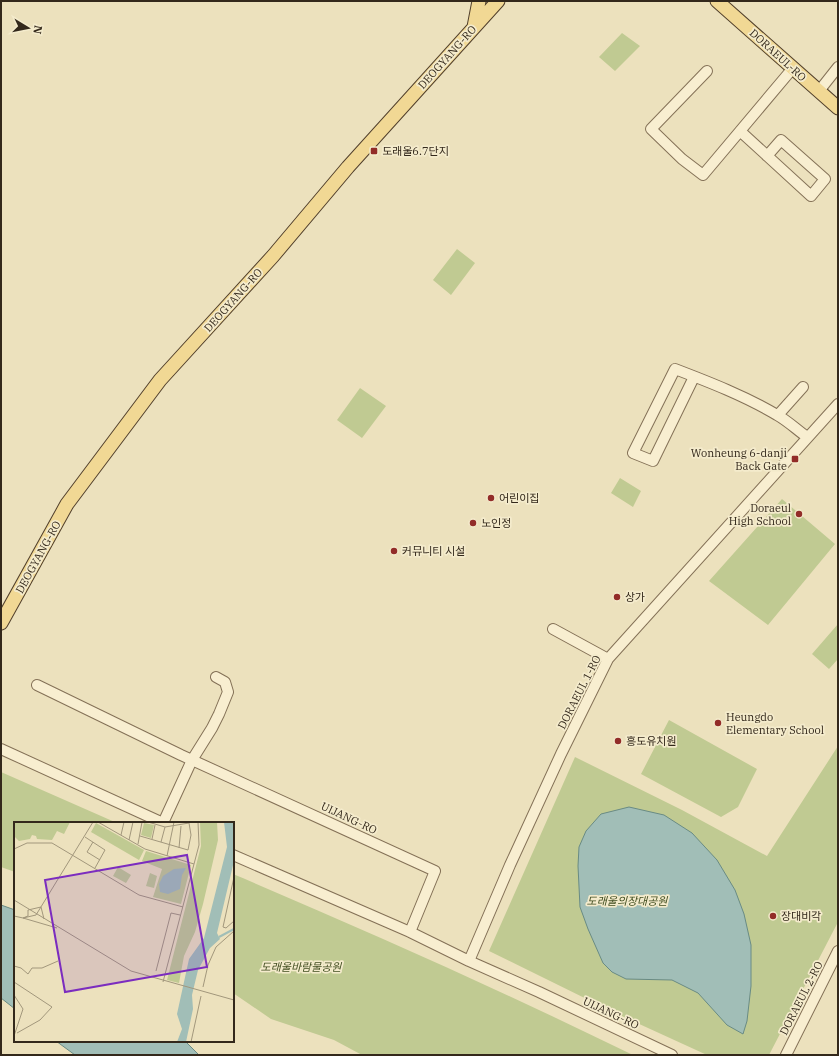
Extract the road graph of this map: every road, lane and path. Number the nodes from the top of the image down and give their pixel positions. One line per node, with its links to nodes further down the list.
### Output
1 (480, 1): 4 (main road)
2 (498, 1): 4 (main road, DEOGYANG-RO)
3 (717, 1): 5 (main road, DORAEUL-RO)
4 (474, 27): 17 (main road, DEOGYANG-RO)
5 (793, 68): 8 (main road, DORAEUL-RO); 10 (street)
6 (838, 68): 8 (street)
7 (707, 71): 10 (street)
8 (819, 91): 9 (main road, DORAEUL-RO)
9 (838, 108)
10 (740, 131): 11 (street)
11 (767, 156): 11 (street)
12 (694, 377): 12 (street); 15 (street)
13 (803, 387): 15 (street)
14 (838, 404): 16 (street, DORAEUL 1-RO)
15 (778, 415): 16 (street)
16 (807, 437): 19 (street, DORAEUL 1-RO)
17 (1, 623)
18 (553, 629): 19 (street)
19 (608, 659): 29 (street, DORAEUL 1-RO)
20 (216, 677): 23 (street)
21 (37, 685): 23 (street, UIJANG-RO)
22 (1, 749): 24 (street)
23 (192, 760): 25 (street); 27 (street, UIJANG-RO)
24 (161, 822)
25 (163, 822)
26 (234, 855): 27 (street, UIJANG-RO)
27 (410, 932): 29 (street, UIJANG-RO)
28 (838, 951): 31 (street, DORAEUL 2-RO)
29 (469, 961): 30 (street, UIJANG-RO)
30 (672, 1055)
31 (786, 1055)

